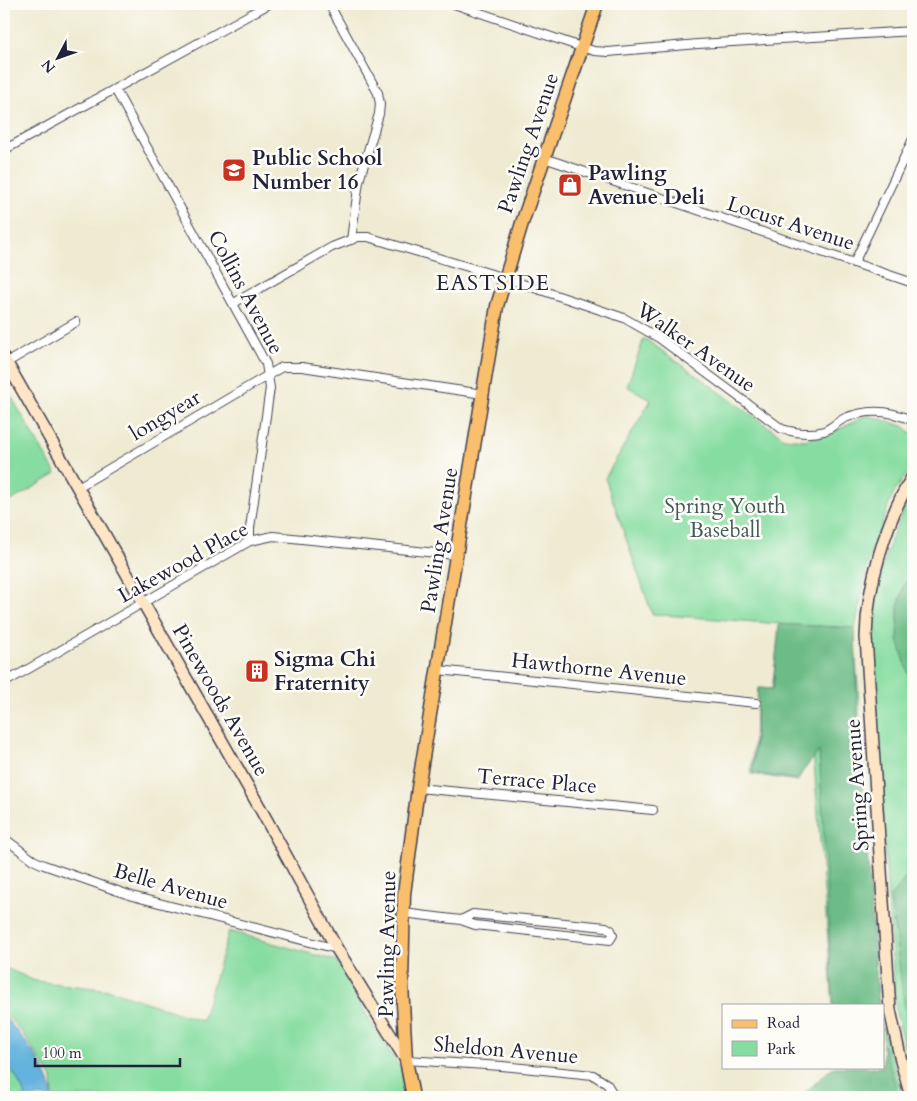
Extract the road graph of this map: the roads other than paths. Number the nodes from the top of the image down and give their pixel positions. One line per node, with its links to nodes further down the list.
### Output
1 (269, 4): 7 (street)
2 (329, 4): 11 (street)
3 (454, 4): 6 (street)
4 (597, 4): 6 (main road, Pawling Avenue)
5 (913, 31): 6 (street)
6 (581, 47): 10 (main road, Pawling Avenue)
7 (115, 89): 9 (street); 15 (street, Collins Avenue)
8 (913, 139): 12 (street)
9 (4, 150)
10 (544, 158): 12 (street, Locust Avenue); 13 (main road, Pawling Avenue)
11 (351, 240): 13 (street, Walker Avenue); 15 (street, Walker Avenue)
12 (854, 263): 14 (street, Locust Avenue)
13 (504, 278): 19 (main road, Pawling Avenue); 20 (street, Walker Avenue)
14 (913, 284)
15 (234, 303): 18 (street, Collins Avenue)
16 (76, 322): 17 (street)
17 (5, 360): 22 (street, Pinewoods Avenue)
18 (269, 374): 19 (street, Collins Avenue); 22 (street, longyear); 23 (street)
19 (483, 394): 24 (main road, Pawling Avenue)
20 (913, 421)
21 (913, 476): 38 (street, Spring Avenue)
22 (78, 486): 25 (street, Pinewoods Avenue)
23 (250, 541): 24 (street, Lakewood Place); 25 (street, Lakewood Place)
24 (456, 555): 26 (main road, Pawling Avenue)
25 (144, 603): 27 (street, Lakewood Place); 34 (street, Pinewoods Avenue)
26 (438, 670): 28 (street, Hawthorne Avenue); 29 (main road, Pawling Avenue)
27 (4, 683)
28 (756, 703)
29 (418, 788): 30 (street, Terrace Place); 32 (main road, Pawling Avenue)
30 (653, 810)
31 (4, 838): 34 (street, Belle Avenue)
32 (403, 913): 33 (street); 35 (main road, Pawling Avenue)
33 (461, 920): 33 (street)
34 (337, 949): 35 (street, Pinewoods Avenue)
35 (406, 1060): 36 (main road, Pawling Avenue); 37 (street, Sheldon Avenue)
36 (413, 1097)
37 (615, 1097)
38 (911, 1097)

